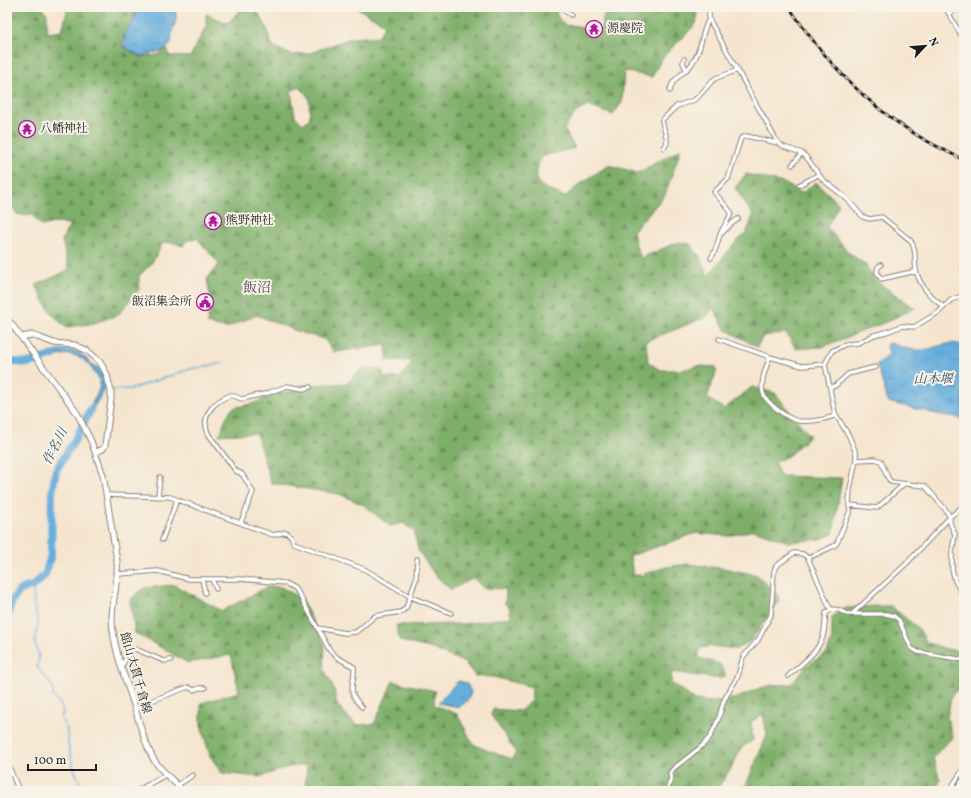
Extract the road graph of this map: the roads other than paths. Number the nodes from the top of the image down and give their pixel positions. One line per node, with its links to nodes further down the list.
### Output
1 (560, 7): 6 (street)
2 (709, 7): 7 (street)
3 (945, 7): 5 (street)
4 (960, 7): 5 (street)
5 (948, 14): 8 (street)
6 (571, 15)
7 (709, 19): 10 (street); 11 (street)
8 (964, 40)
9 (684, 59): 10 (street)
10 (686, 69): 12 (street)
11 (738, 70): 13 (street); 14 (street)
12 (670, 91)
13 (778, 143): 15 (street); 20 (street)
14 (664, 148)
15 (802, 154): 16 (street); 17 (street)
16 (792, 165)
17 (818, 175): 18 (street); 23 (street)
18 (799, 185)
19 (738, 219): 20 (street)
20 (720, 236): 21 (street)
21 (711, 258)
22 (881, 265): 23 (street)
23 (916, 271): 25 (street)
24 (964, 295): 25 (street)
25 (944, 307): 30 (street)
26 (7, 318): 27 (main road, 館山大貫千倉線)
27 (22, 337): 35 (main road, 館山大貫千倉線); 35 (main road)
28 (719, 339): 29 (street)
29 (770, 357): 30 (street); 34 (street)
30 (825, 364): 33 (street)
31 (876, 367): 33 (street)
32 (310, 387): 45 (street)
33 (830, 387): 34 (street)
34 (836, 416): 36 (street)
35 (96, 452): 39 (main road, 館山大貫千倉線)
36 (856, 460): 38 (street); 43 (street)
37 (160, 477): 40 (street)
38 (904, 484): 43 (street); 44 (street)
39 (106, 495): 40 (street); 49 (main road, 館山大貫千倉線)
40 (158, 496): 41 (street)
41 (177, 500): 45 (street); 46 (street)
42 (964, 505): 44 (street)
43 (849, 506): 47 (street)
44 (950, 516): 54 (street); 58 (street)
45 (241, 522): 55 (street)
46 (162, 540)
47 (808, 558): 56 (street); 76 (street)
48 (417, 559): 55 (street)
49 (118, 574): 50 (street); 62 (main road, 館山大貫千倉線)
50 (202, 579): 51 (street); 53 (street)
51 (212, 579): 52 (street); 59 (street)
52 (216, 589)
53 (205, 593)
54 (964, 595)
55 (411, 597): 57 (street); 59 (street)
56 (830, 609): 58 (street); 63 (street)
57 (451, 613)
58 (852, 613): 61 (street)
59 (318, 628): 66 (street)
60 (171, 660): 62 (street)
61 (964, 660)
62 (121, 667): 65 (main road, 館山大貫千倉線)
63 (788, 676)
64 (205, 688): 65 (street)
65 (135, 707): 69 (main road, 館山大貫千倉線)
66 (362, 707)
67 (7, 762): 73 (street)
68 (964, 768): 77 (street)
69 (167, 774): 72 (main road, 館山大貫千倉線); 74 (street)
70 (193, 775): 72 (street)
71 (964, 778): 78 (street)
72 (178, 785): 75 (main road, 館山大貫千倉線)
73 (20, 791)
74 (137, 791)
75 (183, 791)
76 (667, 791)
77 (949, 791)
78 (956, 791)

